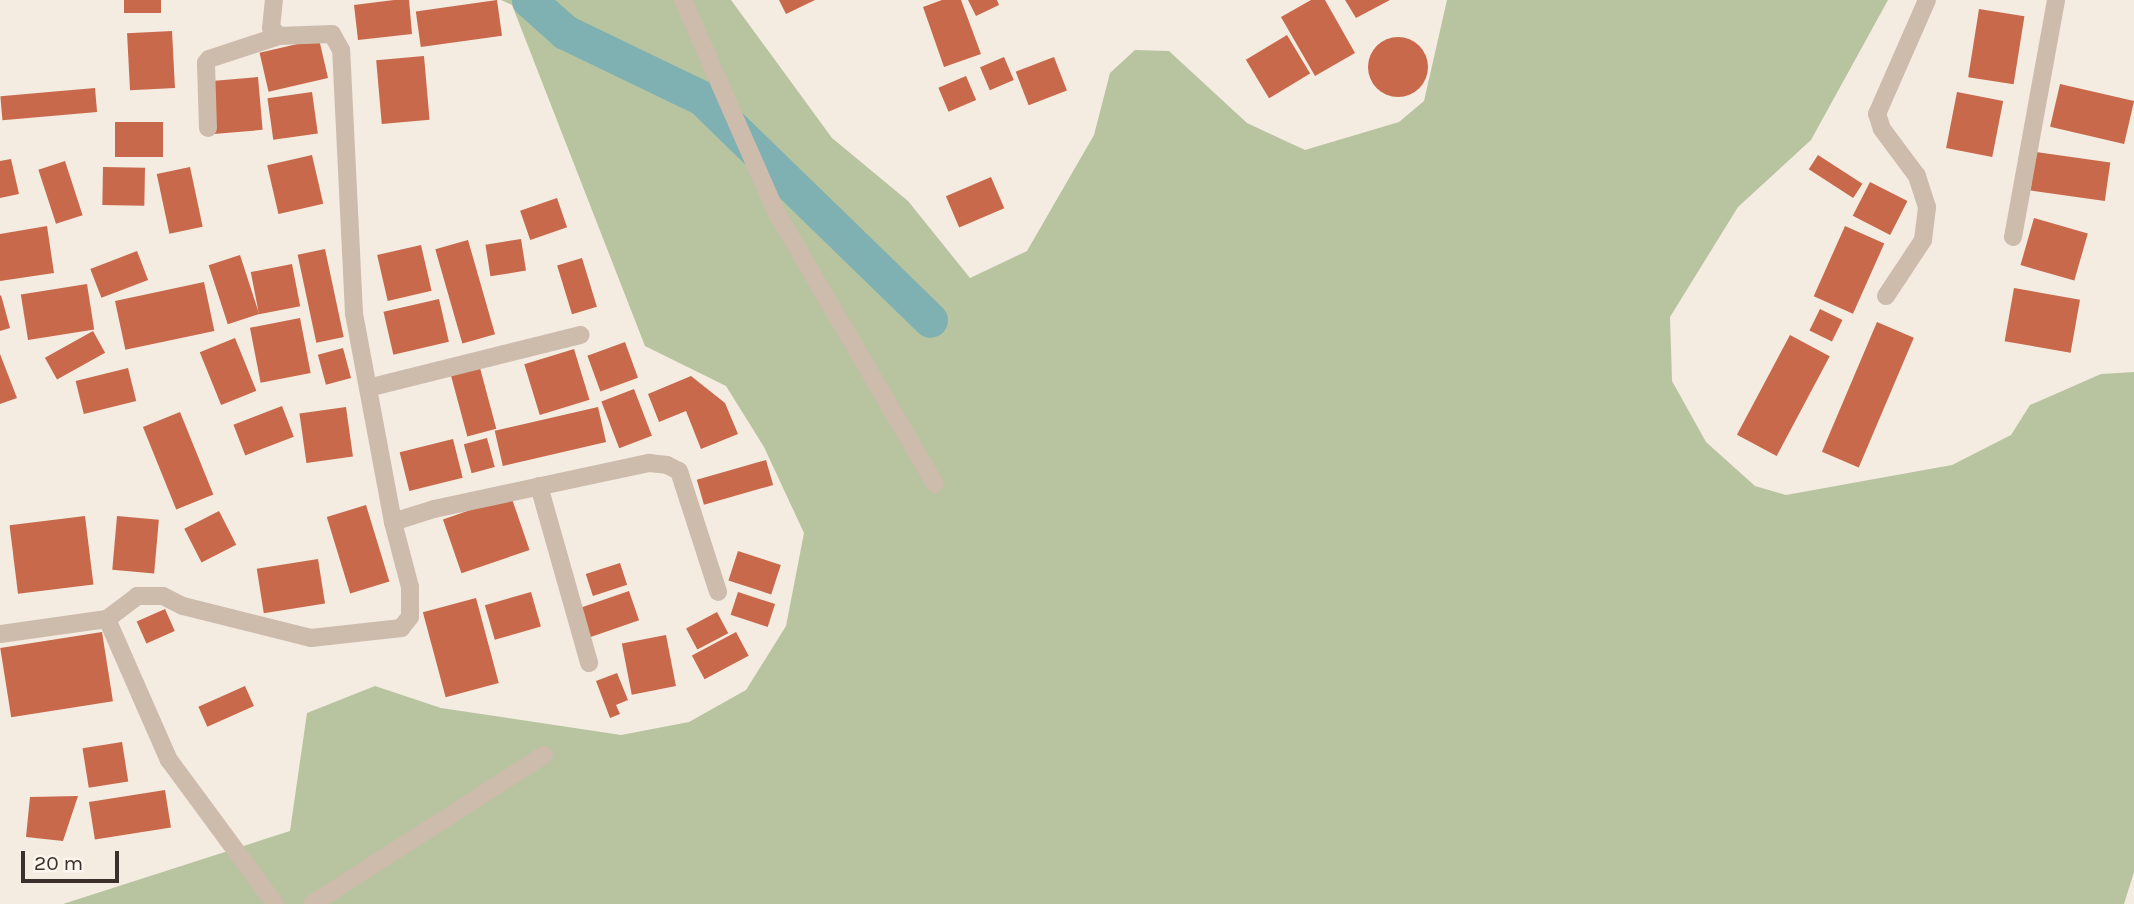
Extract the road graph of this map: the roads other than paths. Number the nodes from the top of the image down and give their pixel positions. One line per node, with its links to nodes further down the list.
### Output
1 (274, 0): 5 (street)
2 (683, 0): 11 (street)
3 (1927, 0): 8 (street)
4 (2056, 0): 7 (street)
5 (279, 36): 6 (street); 10 (street)
6 (208, 128)
7 (2013, 237)
8 (1886, 296)
9 (581, 335): 10 (street)
10 (368, 388): 13 (street)
11 (935, 484)
12 (539, 486): 13 (street); 14 (street); 17 (street)
13 (393, 522): 15 (street)
14 (718, 592)
15 (107, 619): 16 (street); 19 (street)
16 (0, 634)
17 (590, 663)
18 (544, 755): 20 (street)
19 (275, 904)
20 (313, 904)

